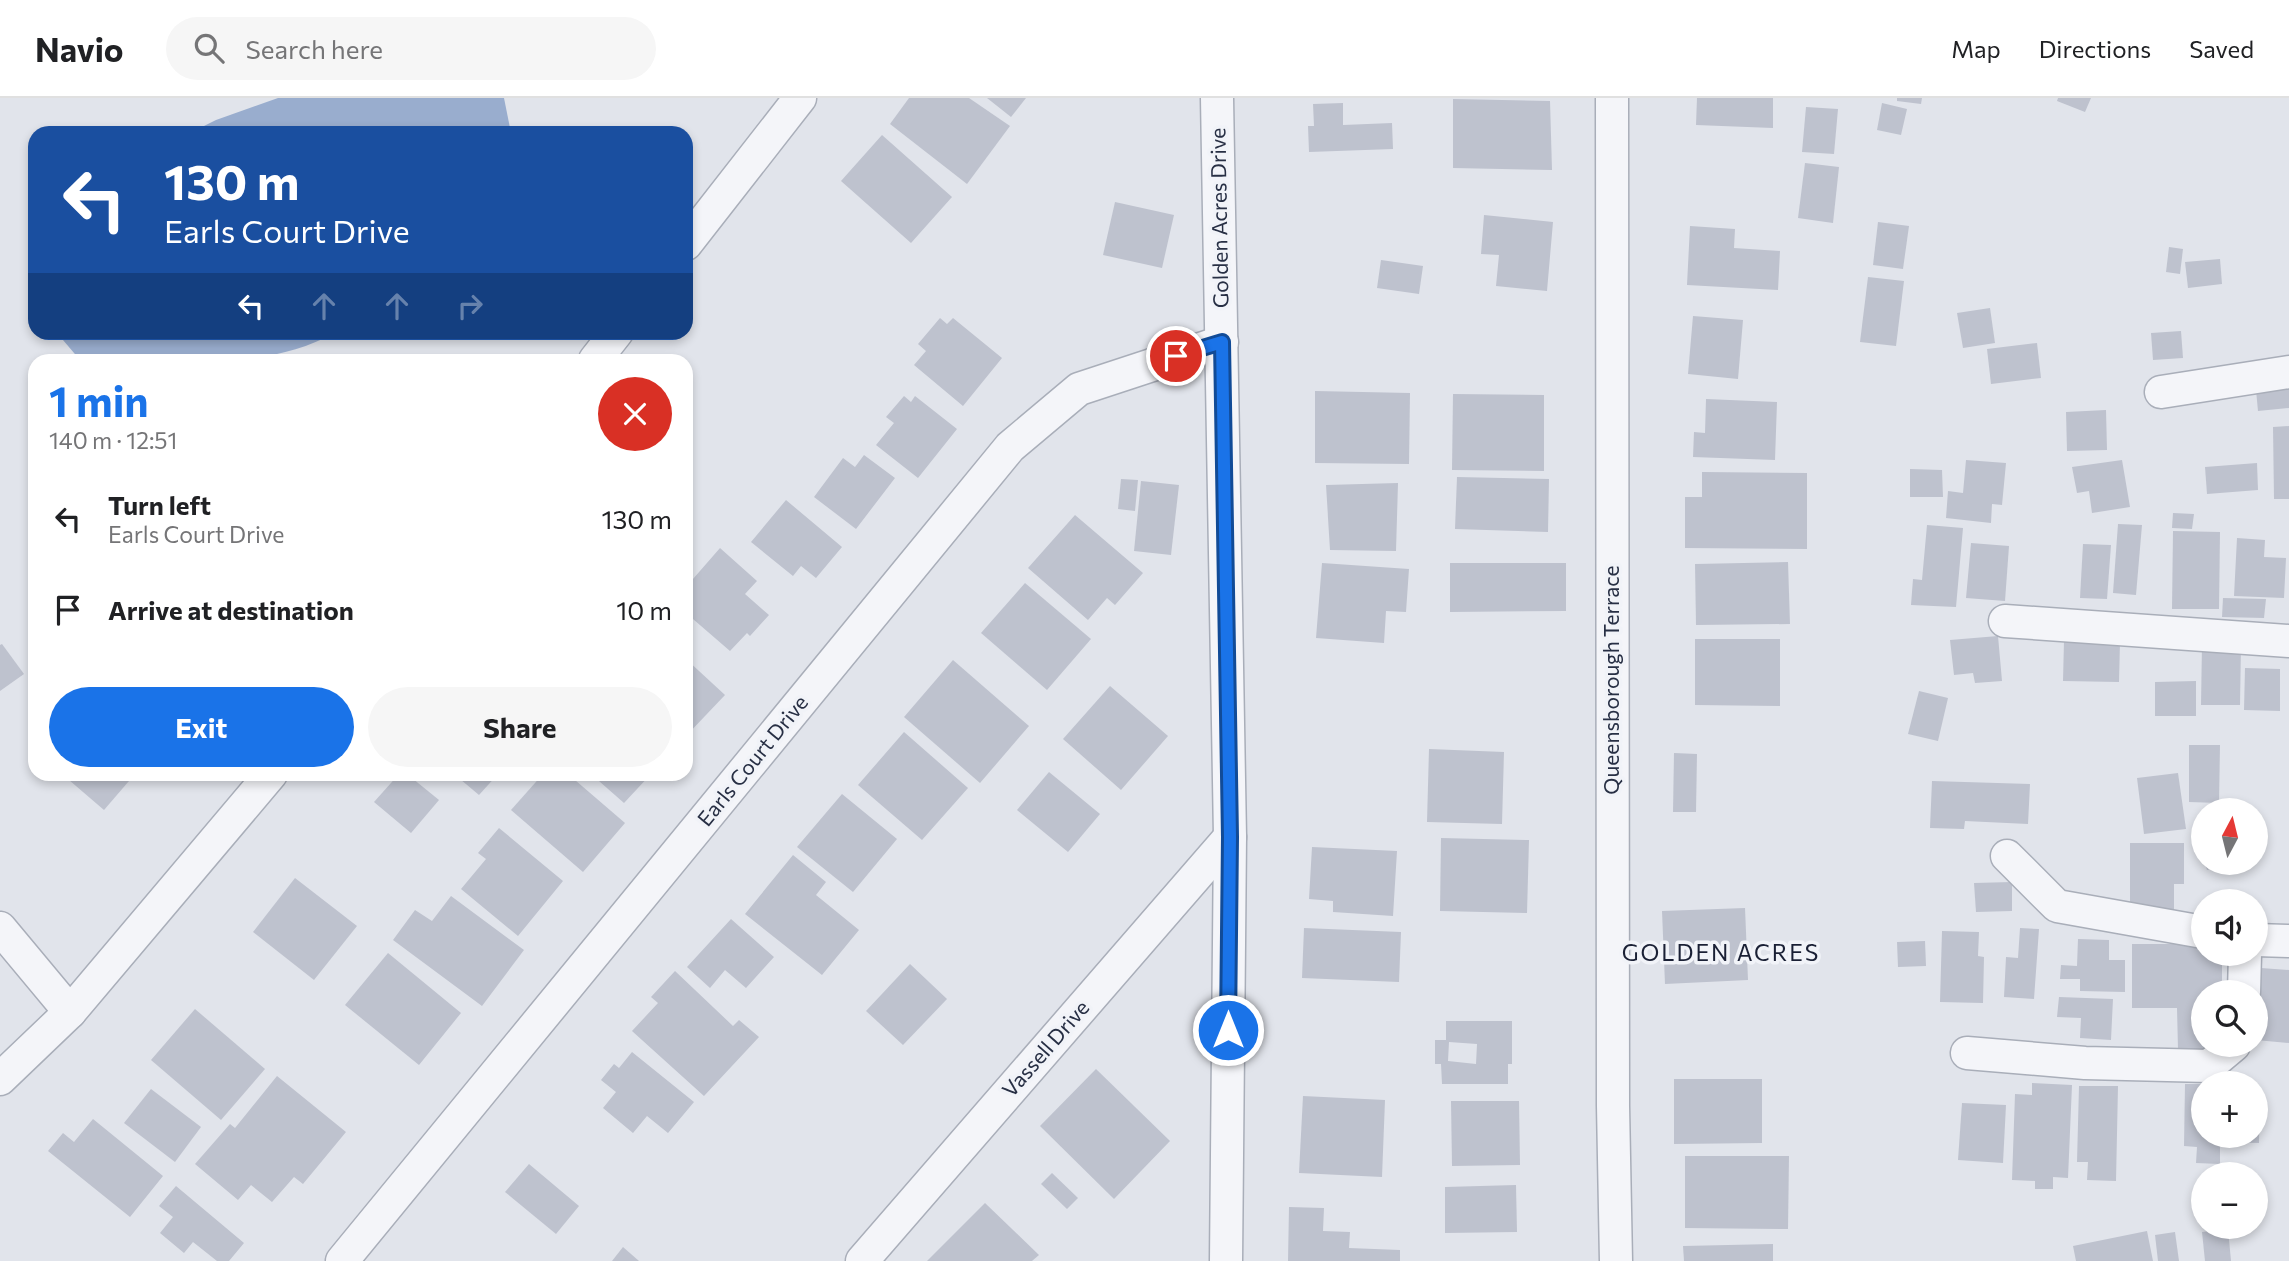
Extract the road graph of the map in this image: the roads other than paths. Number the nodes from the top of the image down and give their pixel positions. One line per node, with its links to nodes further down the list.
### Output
1 (800, 98): 4 (street)
2 (1217, 98): 6 (street, Golden Acres Drive)
3 (1612, 98): 26 (street, Queensborough Terrace)
4 (693, 235)
5 (611, 340): 7 (street)
6 (1222, 342): 13 (street, Golden Acres Drive); 23 (street, Earls Court Drive)
7 (600, 354)
8 (2289, 372): 9 (street)
9 (2161, 392)
10 (2005, 621): 11 (street)
11 (2289, 641)
12 (265, 781): 19 (street)
13 (1230, 837): 24 (street, Vassell Drive); 25 (street, Golden Acres Drive)
14 (2007, 856): 15 (street)
15 (2191, 930)
16 (2, 936): 19 (street)
17 (2268, 940): 18 (street)
18 (2289, 941)
19 (70, 1012): 22 (street)
20 (1967, 1053): 21 (street)
21 (2220, 1057)
22 (0, 1079)
23 (342, 1261)
24 (862, 1261)
25 (1226, 1261)
26 (1616, 1261)

